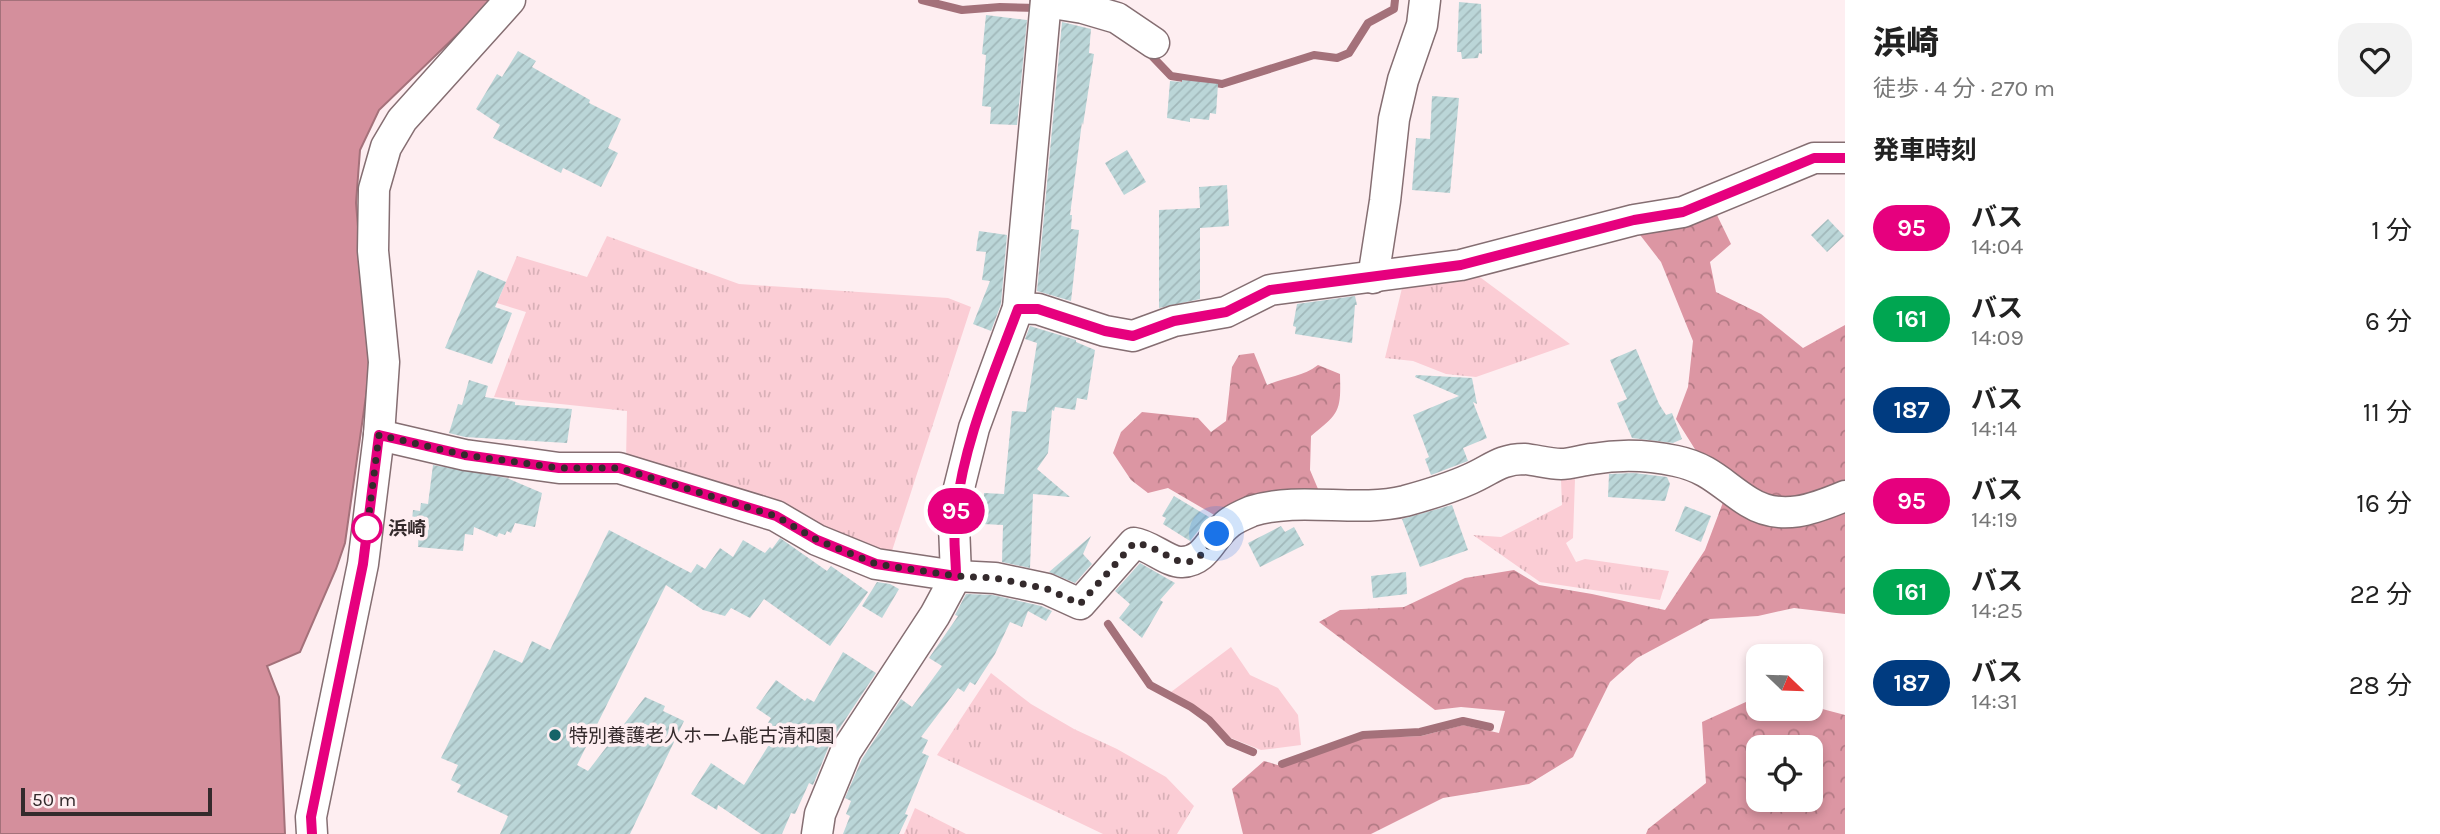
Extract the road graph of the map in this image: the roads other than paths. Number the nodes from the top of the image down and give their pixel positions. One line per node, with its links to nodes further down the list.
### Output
1 (510, 0): 8 (street)
2 (1425, 0): 6 (street)
3 (1046, 1): 4 (street); 7 (street)
4 (1154, 43)
5 (1845, 158): 6 (street)
6 (1373, 278): 7 (street)
7 (1018, 309): 10 (street)
8 (379, 435): 10 (street); 11 (street)
9 (1845, 496): 10 (street)
10 (956, 576): 12 (street)
11 (312, 834)
12 (817, 834)

